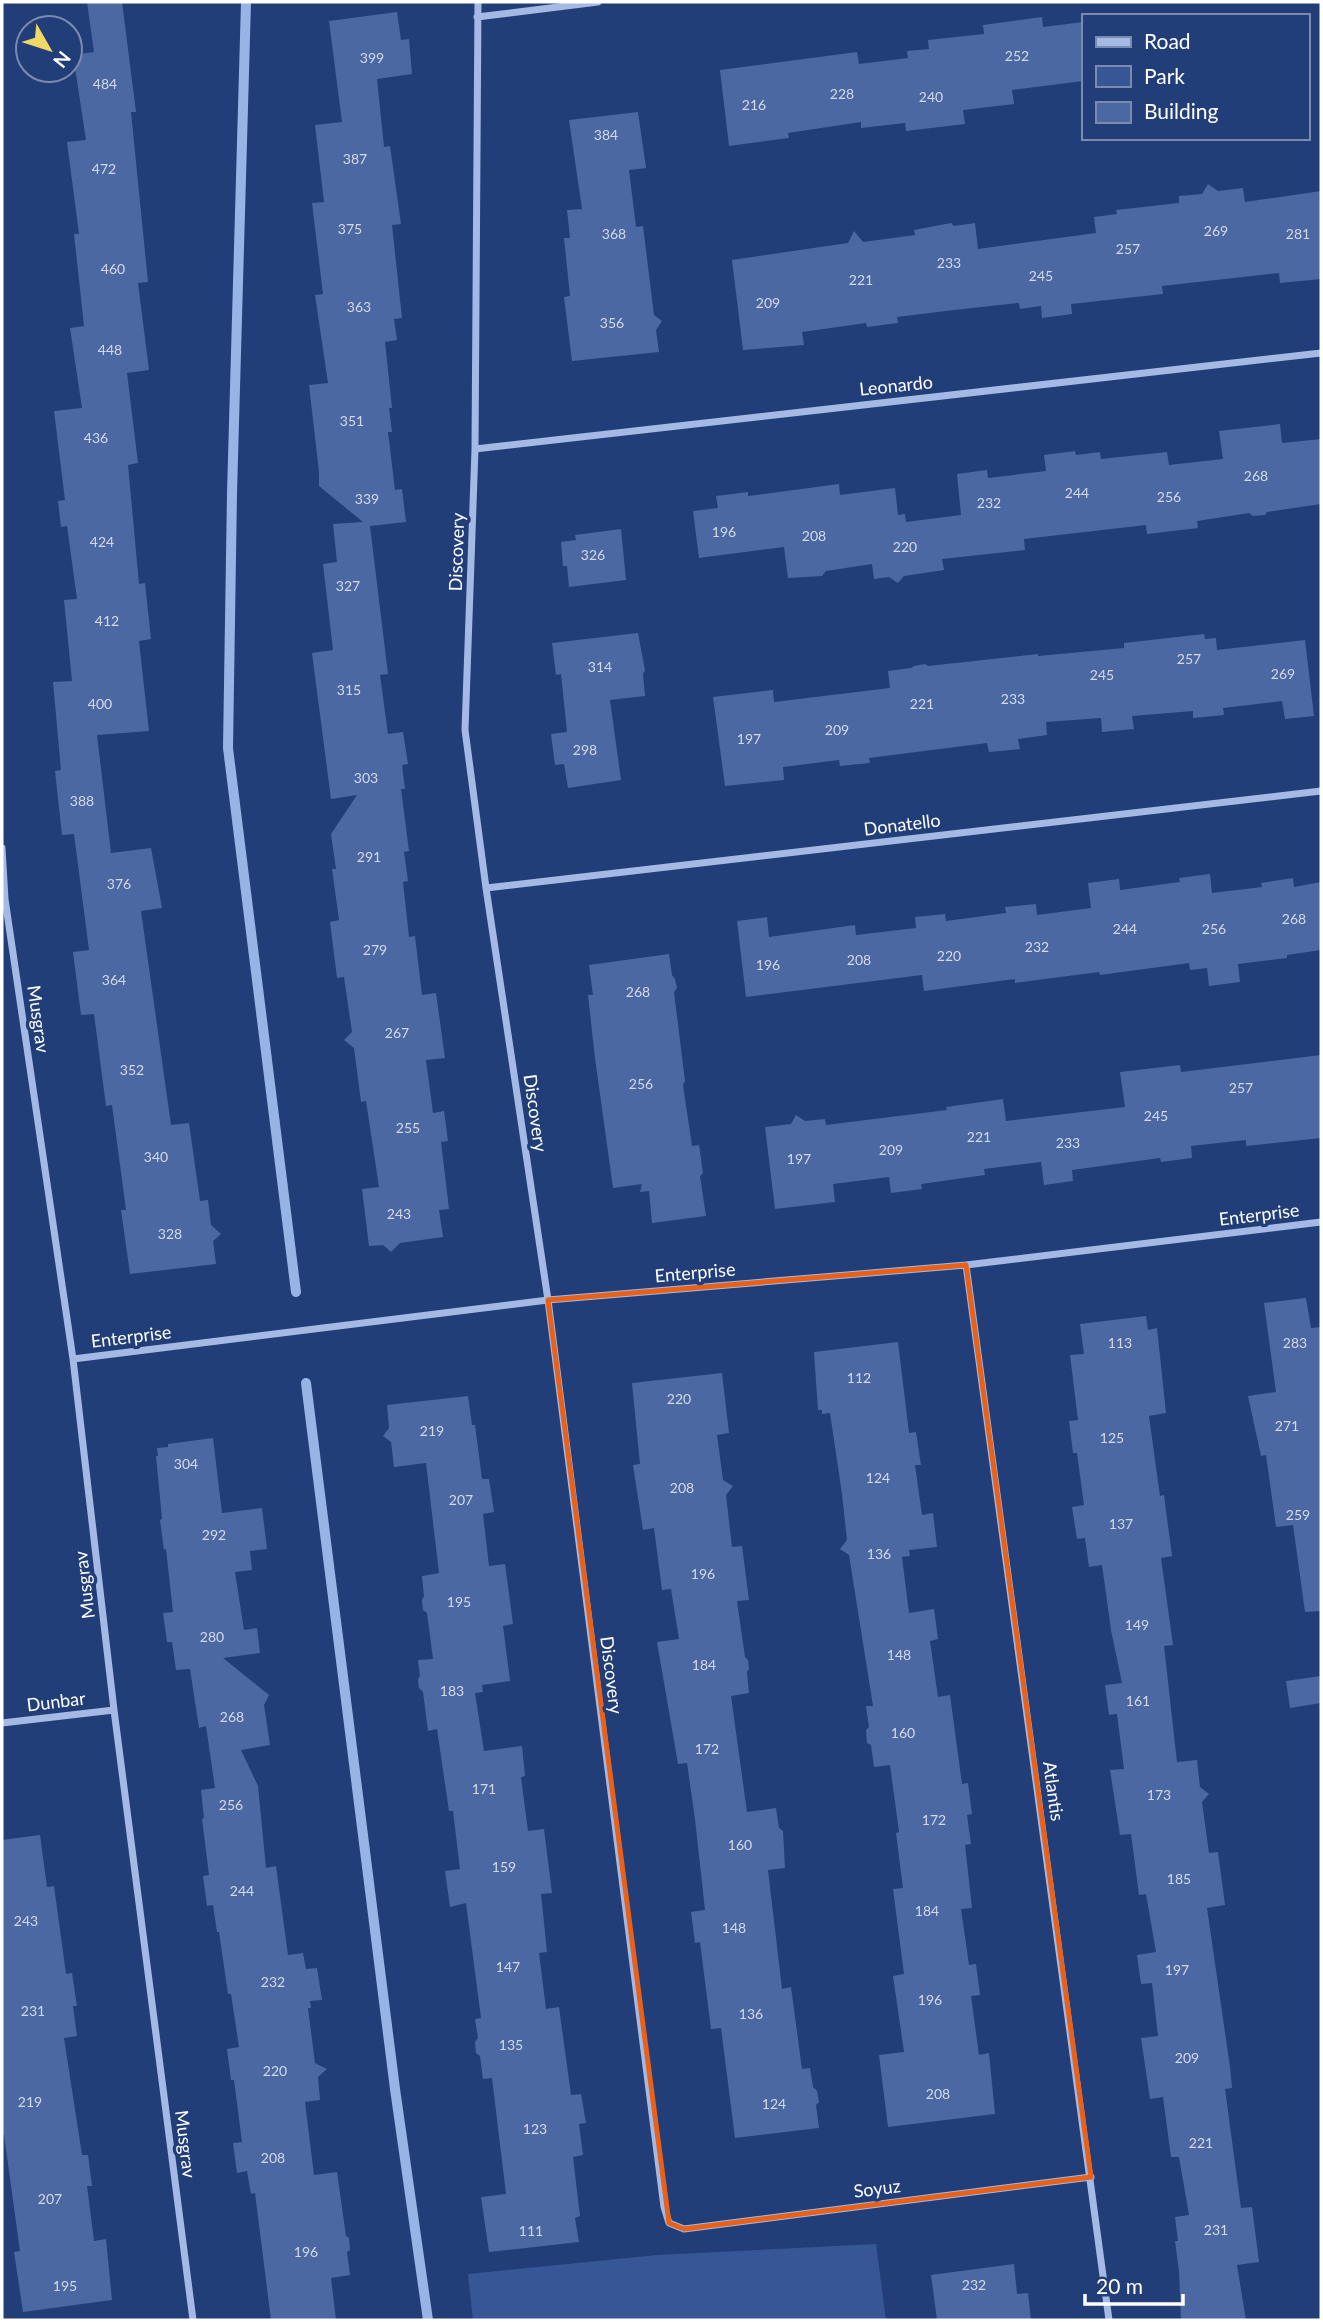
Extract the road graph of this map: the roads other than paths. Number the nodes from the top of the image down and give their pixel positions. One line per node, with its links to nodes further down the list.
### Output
1 (478, 2): 3 (street, Discovery)
2 (598, 2): 3 (street)
3 (477, 17): 5 (street, Discovery)
4 (1321, 353): 5 (street, Leonardo)
5 (475, 449): 8 (street, Discovery)
6 (1321, 792): 8 (street, Donatello)
7 (2, 848): 12 (street, Musgrav)
8 (486, 888): 11 (street, Discovery)
9 (1321, 1223): 10 (street, Enterprise)
10 (966, 1265): 11 (street, Enterprise); 15 (street, Atlantis)
11 (548, 1300): 12 (street, Enterprise); 16 (street, Discovery)
12 (73, 1359): 13 (street, Musgrav)
13 (114, 1710): 14 (street, Dunbar); 17 (street, Musgrav)
14 (2, 1723)
15 (1091, 2177): 16 (street, Soyuz); 18 (street, Atlantis)
16 (668, 2222)
17 (193, 2320)
18 (1110, 2320)

